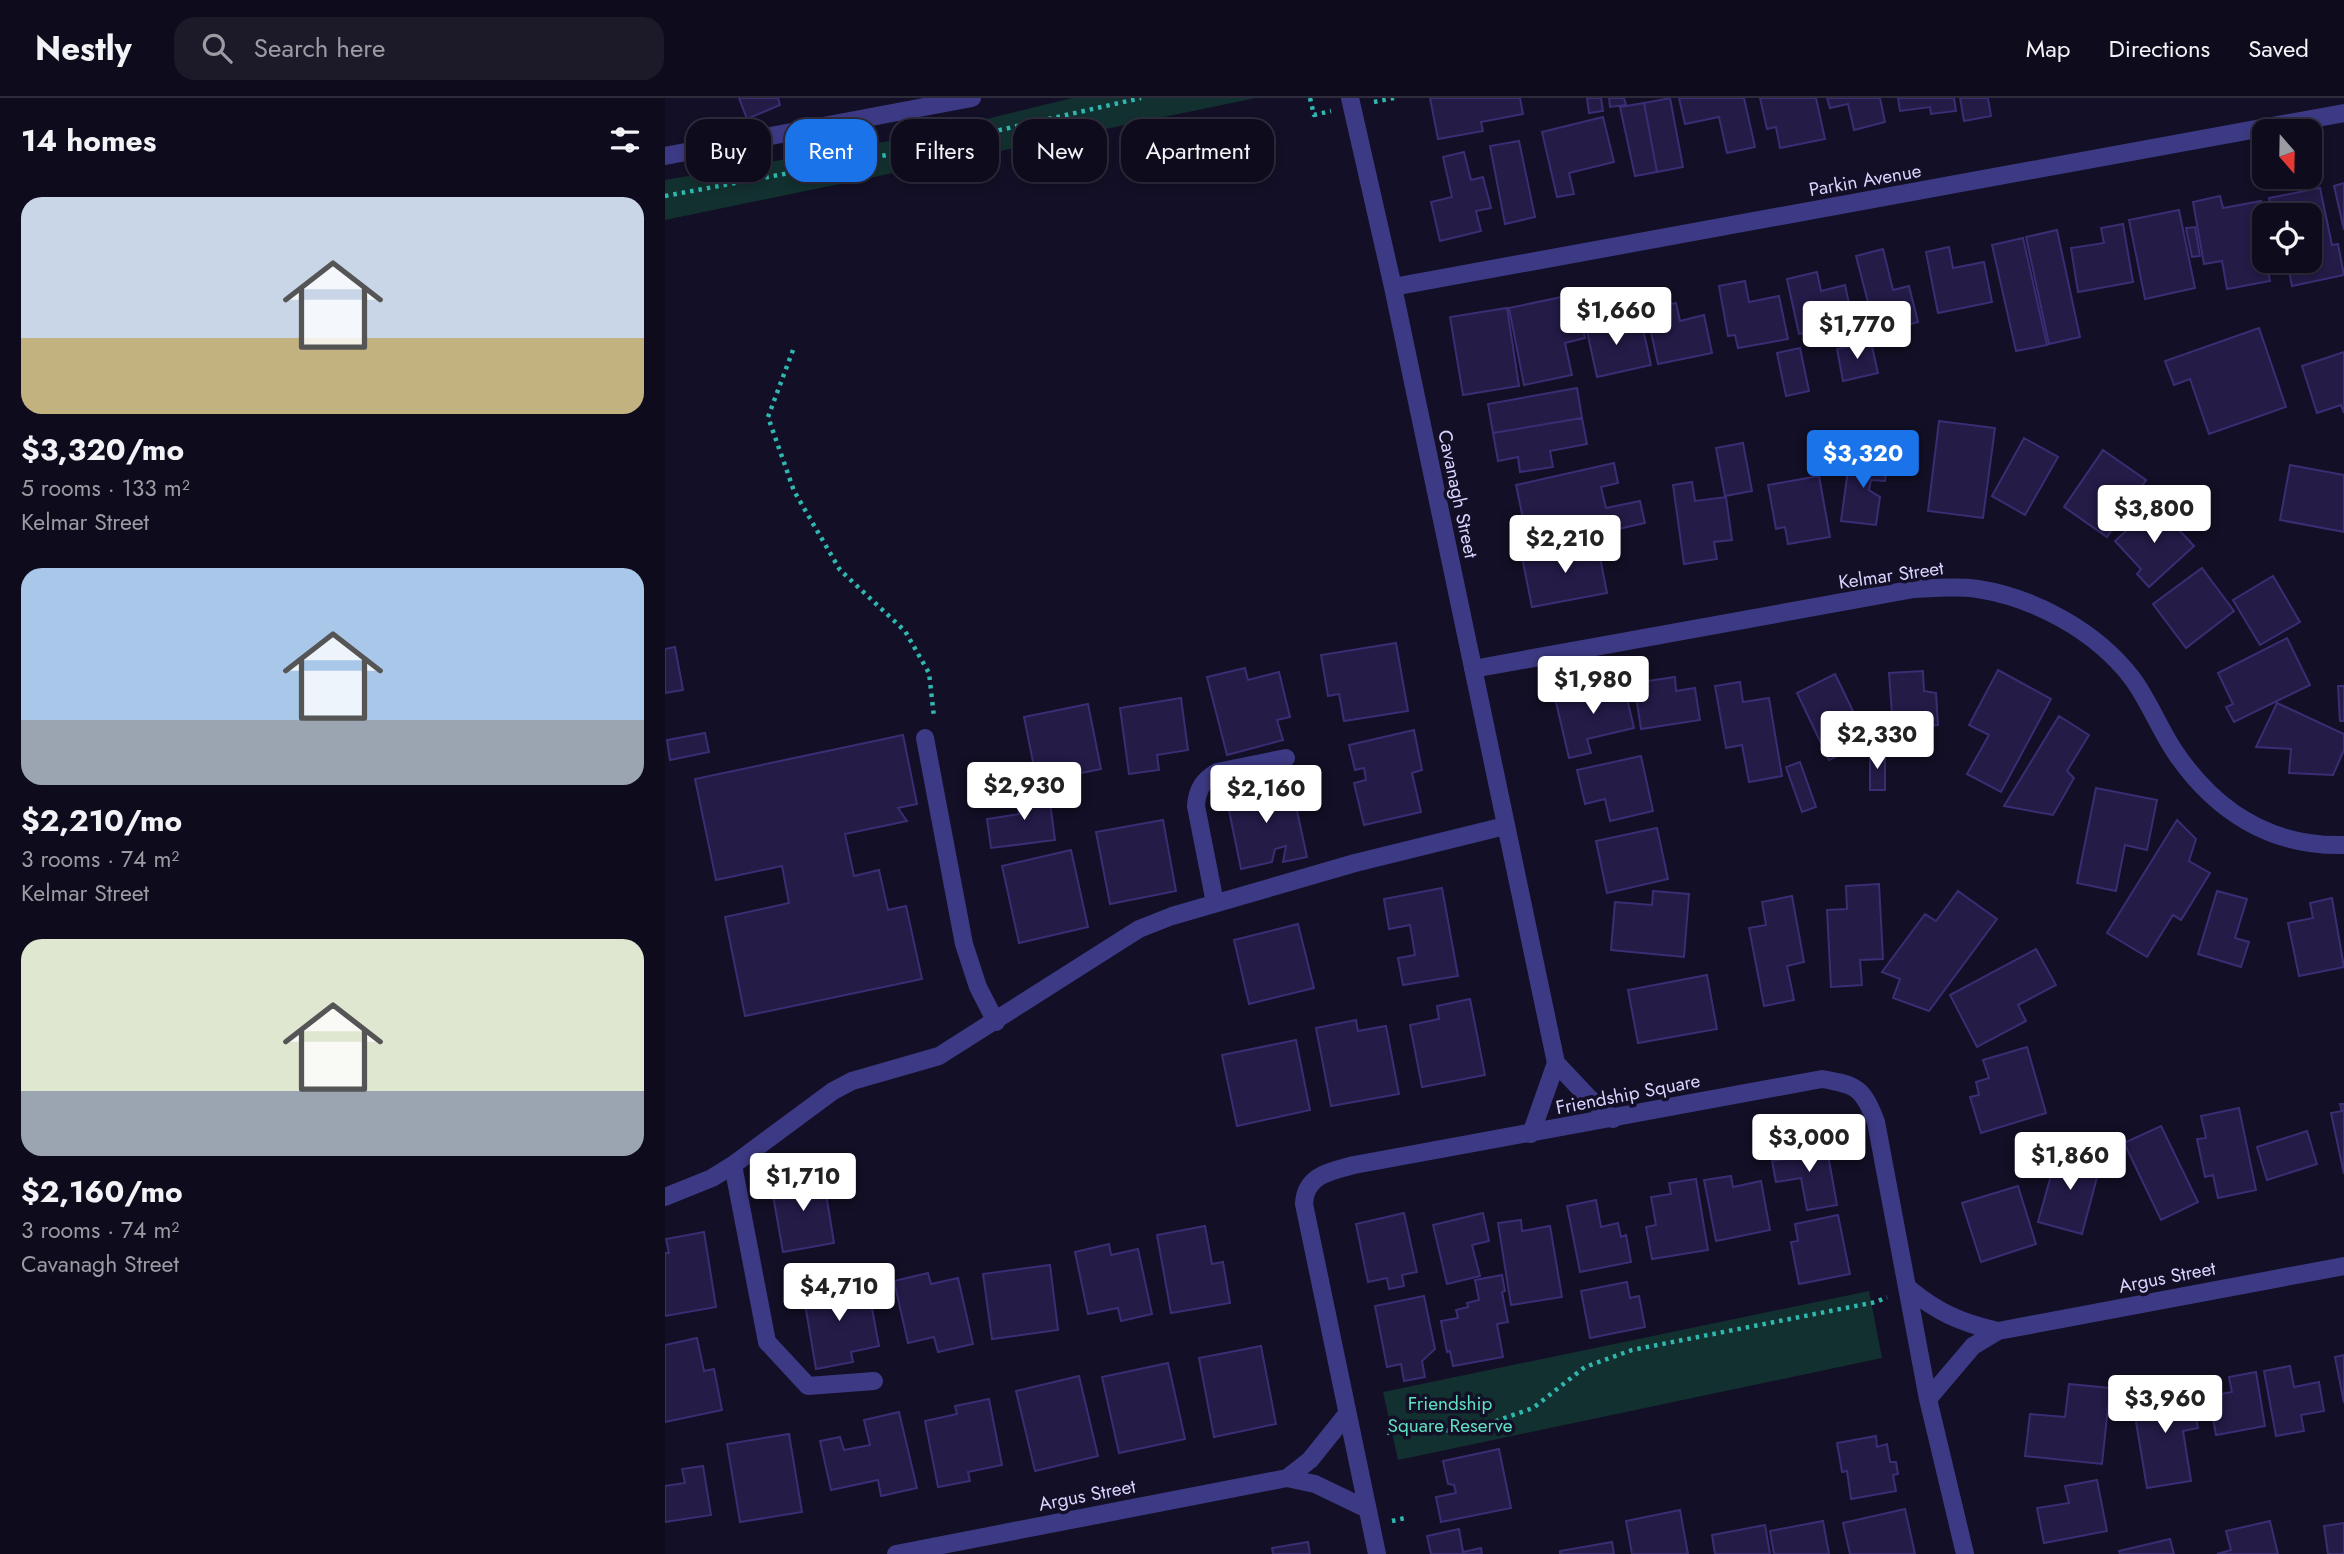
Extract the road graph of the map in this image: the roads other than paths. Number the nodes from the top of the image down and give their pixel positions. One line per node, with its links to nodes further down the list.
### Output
1 (972, 98): 3 (street)
2 (1350, 98): 6 (street, Cavanagh Street)
3 (905, 105): 5 (street)
4 (2344, 113): 6 (street, Parkin Avenue)
5 (665, 156)
6 (1393, 287): 7 (street, Cavanagh Street)
7 (1473, 670): 10 (street, Cavanagh Street); 11 (street, Kelmar Street)
8 (925, 738): 13 (street)
9 (1286, 758): 12 (street)
10 (1505, 826): 12 (street); 14 (street, Cavanagh Street)
11 (2344, 845)
12 (1215, 903): 13 (street)
13 (996, 1021): 17 (street)
14 (1556, 1063): 15 (street); 16 (street)
15 (1613, 1119): 16 (street, Friendship Square); 20 (street, Friendship Square)
16 (1531, 1134): 24 (street, Friendship Square)
17 (733, 1165): 18 (street); 22 (street)
18 (665, 1197)
19 (2344, 1266): 21 (street, Argus Street)
20 (1908, 1288): 21 (street, Argus Street); 23 (street, Friendship Square)
21 (1998, 1331): 23 (street, Argus Street)
22 (874, 1381)
23 (1928, 1399): 29 (street, Friendship Square)
24 (1347, 1414): 25 (street, Argus Street); 26 (street, Friendship Square)
25 (1287, 1478): 26 (street, Argus Street); 27 (street, Argus Street)
26 (1367, 1509): 28 (street, Friendship Square)
27 (896, 1554)
28 (1377, 1554)
29 (1965, 1554)

